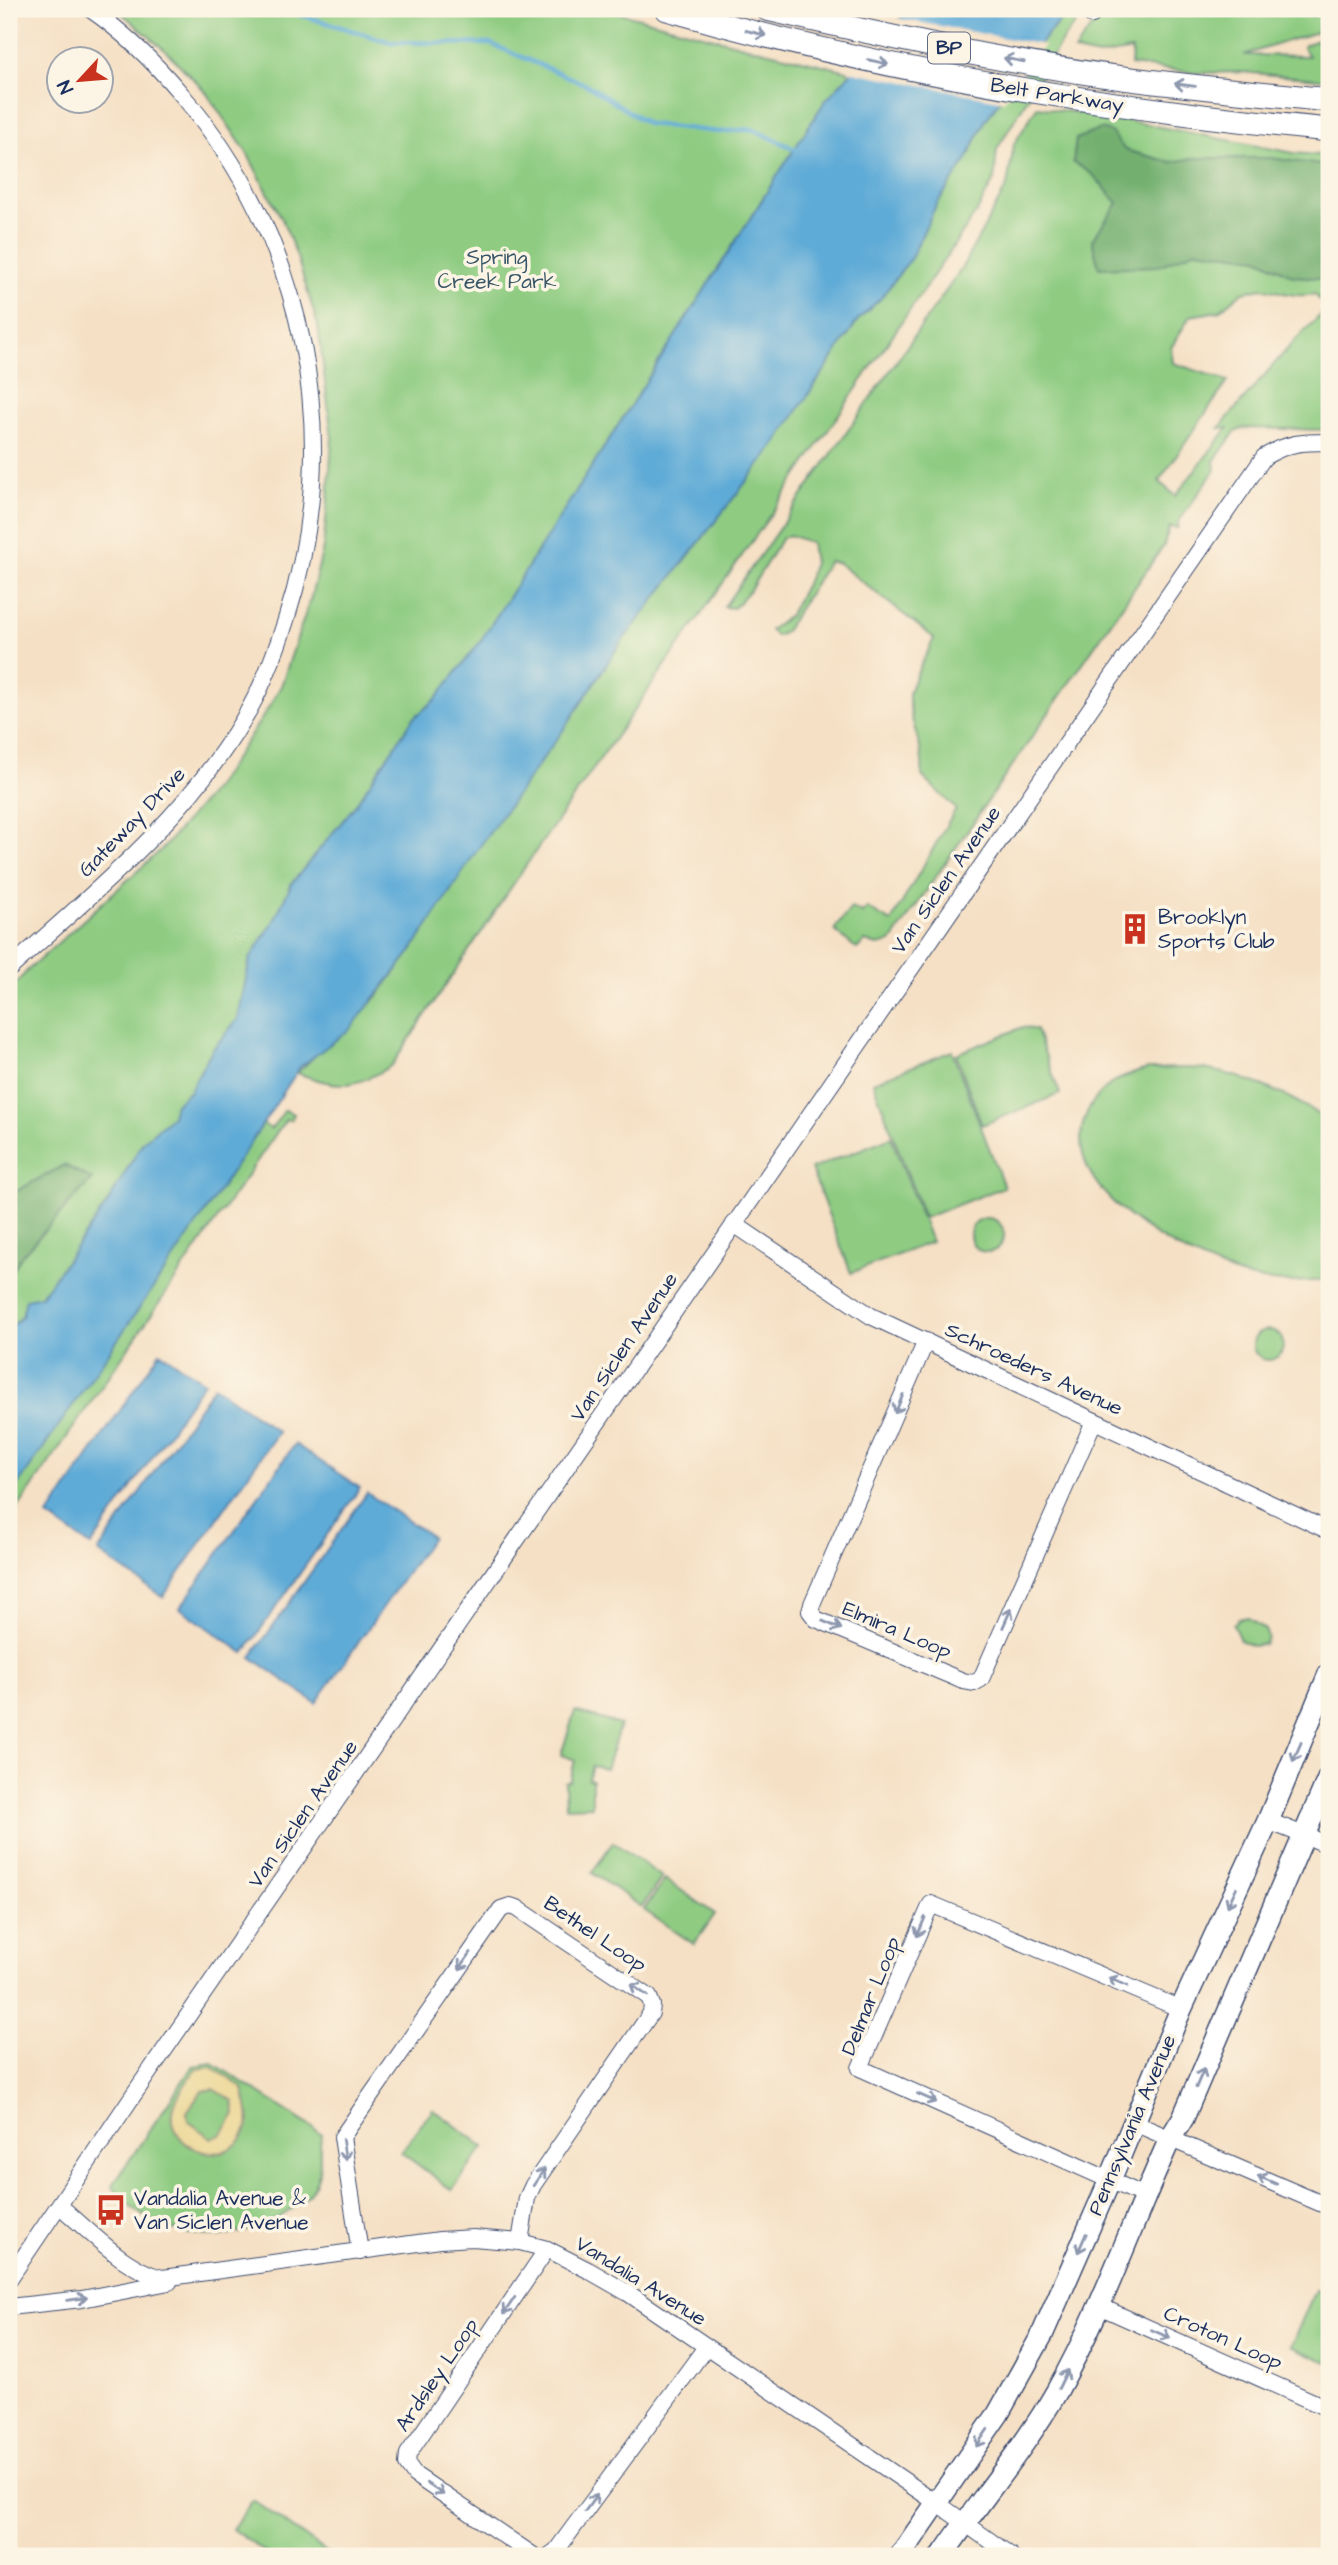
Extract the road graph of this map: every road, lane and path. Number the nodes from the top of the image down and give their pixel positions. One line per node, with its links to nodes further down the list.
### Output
1 (90, 9): 9 (street, Gateway Drive)
2 (667, 9): 7 (highway, Belt Parkway / BP, one-way to 7)
3 (767, 9): 6 (highway, Belt Parkway / BP, one-way to 3)
4 (1315, 9): 5 (street)
5 (1329, 9)
6 (1329, 97)
7 (1329, 132)
8 (1329, 442): 10 (street, Van Siclen Avenue)
9 (9, 969)
10 (734, 1224): 11 (street, Schroeders Avenue); 24 (street, Van Siclen Avenue)
11 (926, 1341): 12 (street, Schroeders Avenue); 12 (street, Elmira Loop, one-way to 12)
12 (1094, 1421): 13 (street, Schroeders Avenue)
13 (1329, 1531)
14 (1329, 1674): 16 (main road, Pennsylvania Avenue, one-way to 16)
15 (1329, 1777): 17 (main road, Pennsylvania Avenue)
16 (1268, 1821): 17 (street); 19 (main road, Pennsylvania Avenue, one-way to 19)
17 (1304, 1834): 18 (street); 21 (main road, Pennsylvania Avenue, one-way to 17)
18 (1329, 1845)
19 (1181, 2008): 20 (main road, Pennsylvania Avenue); 22 (street, Delmar Loop, one-way to 22)
20 (1134, 2123): 21 (street); 22 (main road, Pennsylvania Avenue)
21 (1170, 2139): 23 (main road, Pennsylvania Avenue); 25 (street, one-way to 21)
22 (1110, 2180): 23 (street, Delmar Loop); 35 (main road, Pennsylvania Avenue, one-way to 35)
23 (1145, 2196): 31 (main road, Pennsylvania Avenue)
24 (60, 2206): 29 (street, Vandalia Avenue); 30 (street, Van Siclen Avenue)
25 (1329, 2207)
26 (520, 2242): 27 (street, Vandalia Avenue); 28 (street, Vandalia Avenue); 28 (street, Bethel Loop, one-way to 28)
27 (547, 2249): 33 (street, Vandalia Avenue); 37 (street, Ardsley Loop, one-way to 37)
28 (360, 2252): 29 (street, Vandalia Avenue)
29 (188, 2276): 32 (street, Vandalia Avenue, one-way to 29)
30 (9, 2279)
31 (1099, 2306): 34 (street, Croton Loop, one-way to 34); 36 (main road, Pennsylvania Avenue, one-way to 31)
32 (9, 2307)
33 (706, 2347): 35 (street, Vandalia Avenue); 38 (street, one-way to 33)
34 (1329, 2409)
35 (937, 2503): 36 (street, Vandalia Avenue); 39 (main road, Pennsylvania Avenue)
36 (964, 2523): 40 (main road, Pennsylvania Avenue); 41 (street, Vandalia Avenue)
37 (534, 2556)
38 (549, 2556)
39 (900, 2556)
40 (942, 2556)
41 (1011, 2556)

